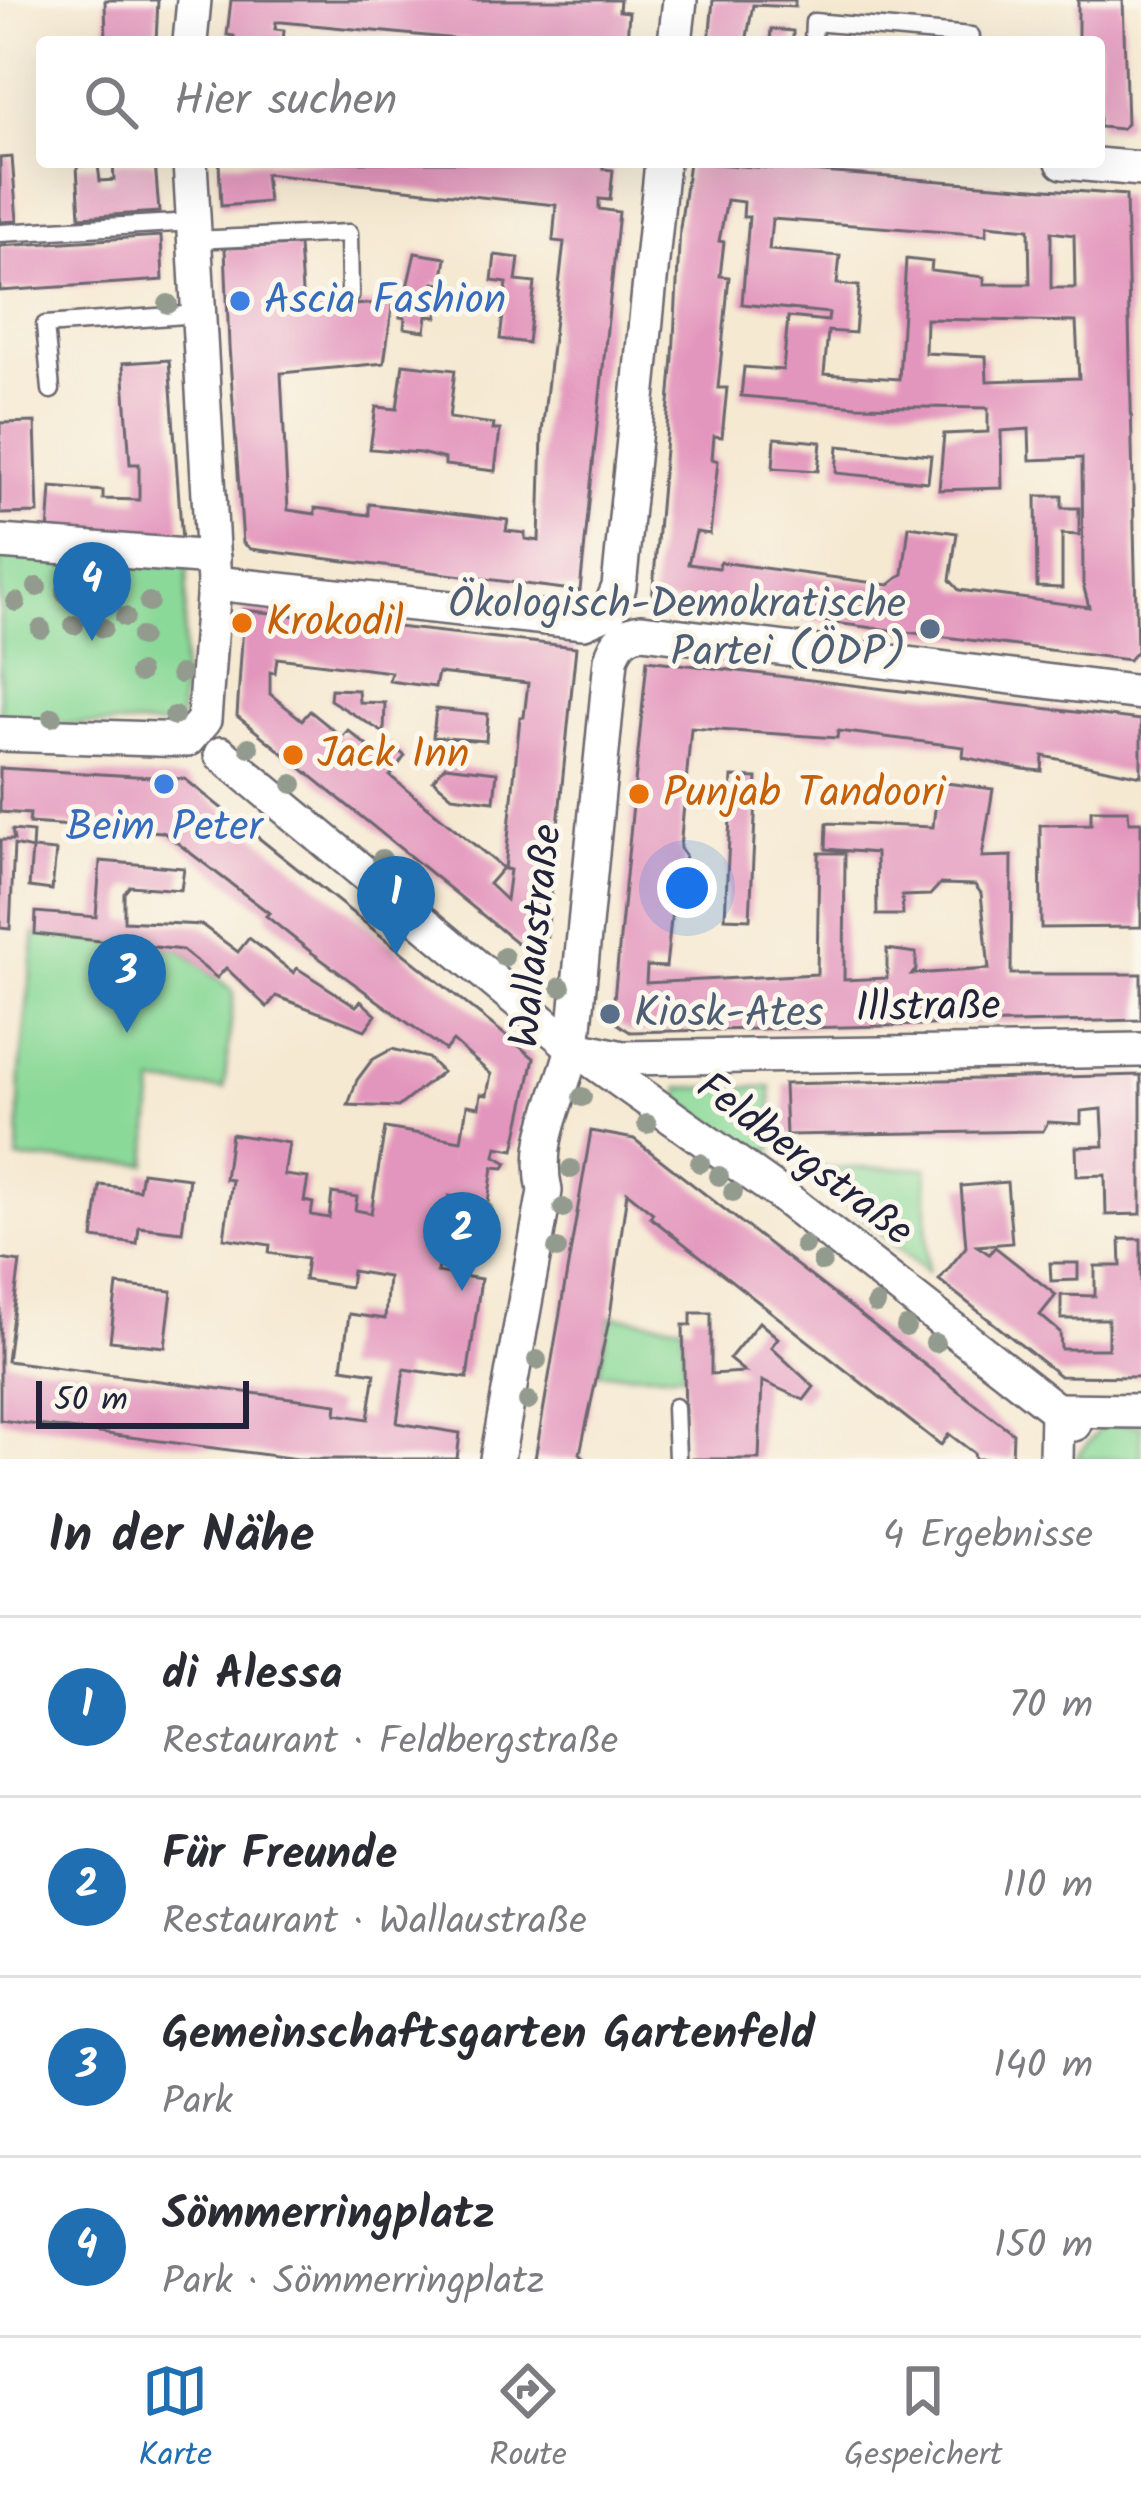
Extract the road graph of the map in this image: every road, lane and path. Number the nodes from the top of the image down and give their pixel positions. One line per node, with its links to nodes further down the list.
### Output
1 (194, 0): 3 (street)
2 (680, 0): 4 (street)
3 (191, 36)
4 (677, 36)
5 (813, 36): 6 (lane)
6 (961, 36)
7 (1105, 166): 10 (street)
8 (190, 168): 11 (street)
9 (661, 168): 18 (street, Wallaustraße)
10 (1141, 169)
11 (194, 231): 12 (lane); 13 (lane); 14 (street)
12 (0, 233)
13 (350, 295)
14 (199, 314): 15 (lane); 17 (street)
15 (51, 390)
16 (0, 542): 17 (street)
17 (214, 571): 18 (street); 20 (street)
18 (618, 623): 19 (street); 22 (street, Wallaustraße)
19 (1141, 693)
20 (0, 734)
21 (221, 754): 22 (street, Feldbergstraße)
22 (574, 1047): 23 (street, Illstraße); 26 (street, Feldbergstraße); 27 (street, Wallaustraße)
23 (1141, 1050)
24 (675, 1407): 28 (lane)
25 (1141, 1411): 26 (street)
26 (1065, 1417): 29 (street)
27 (497, 1459)
28 (677, 1459)
29 (1056, 1459)

